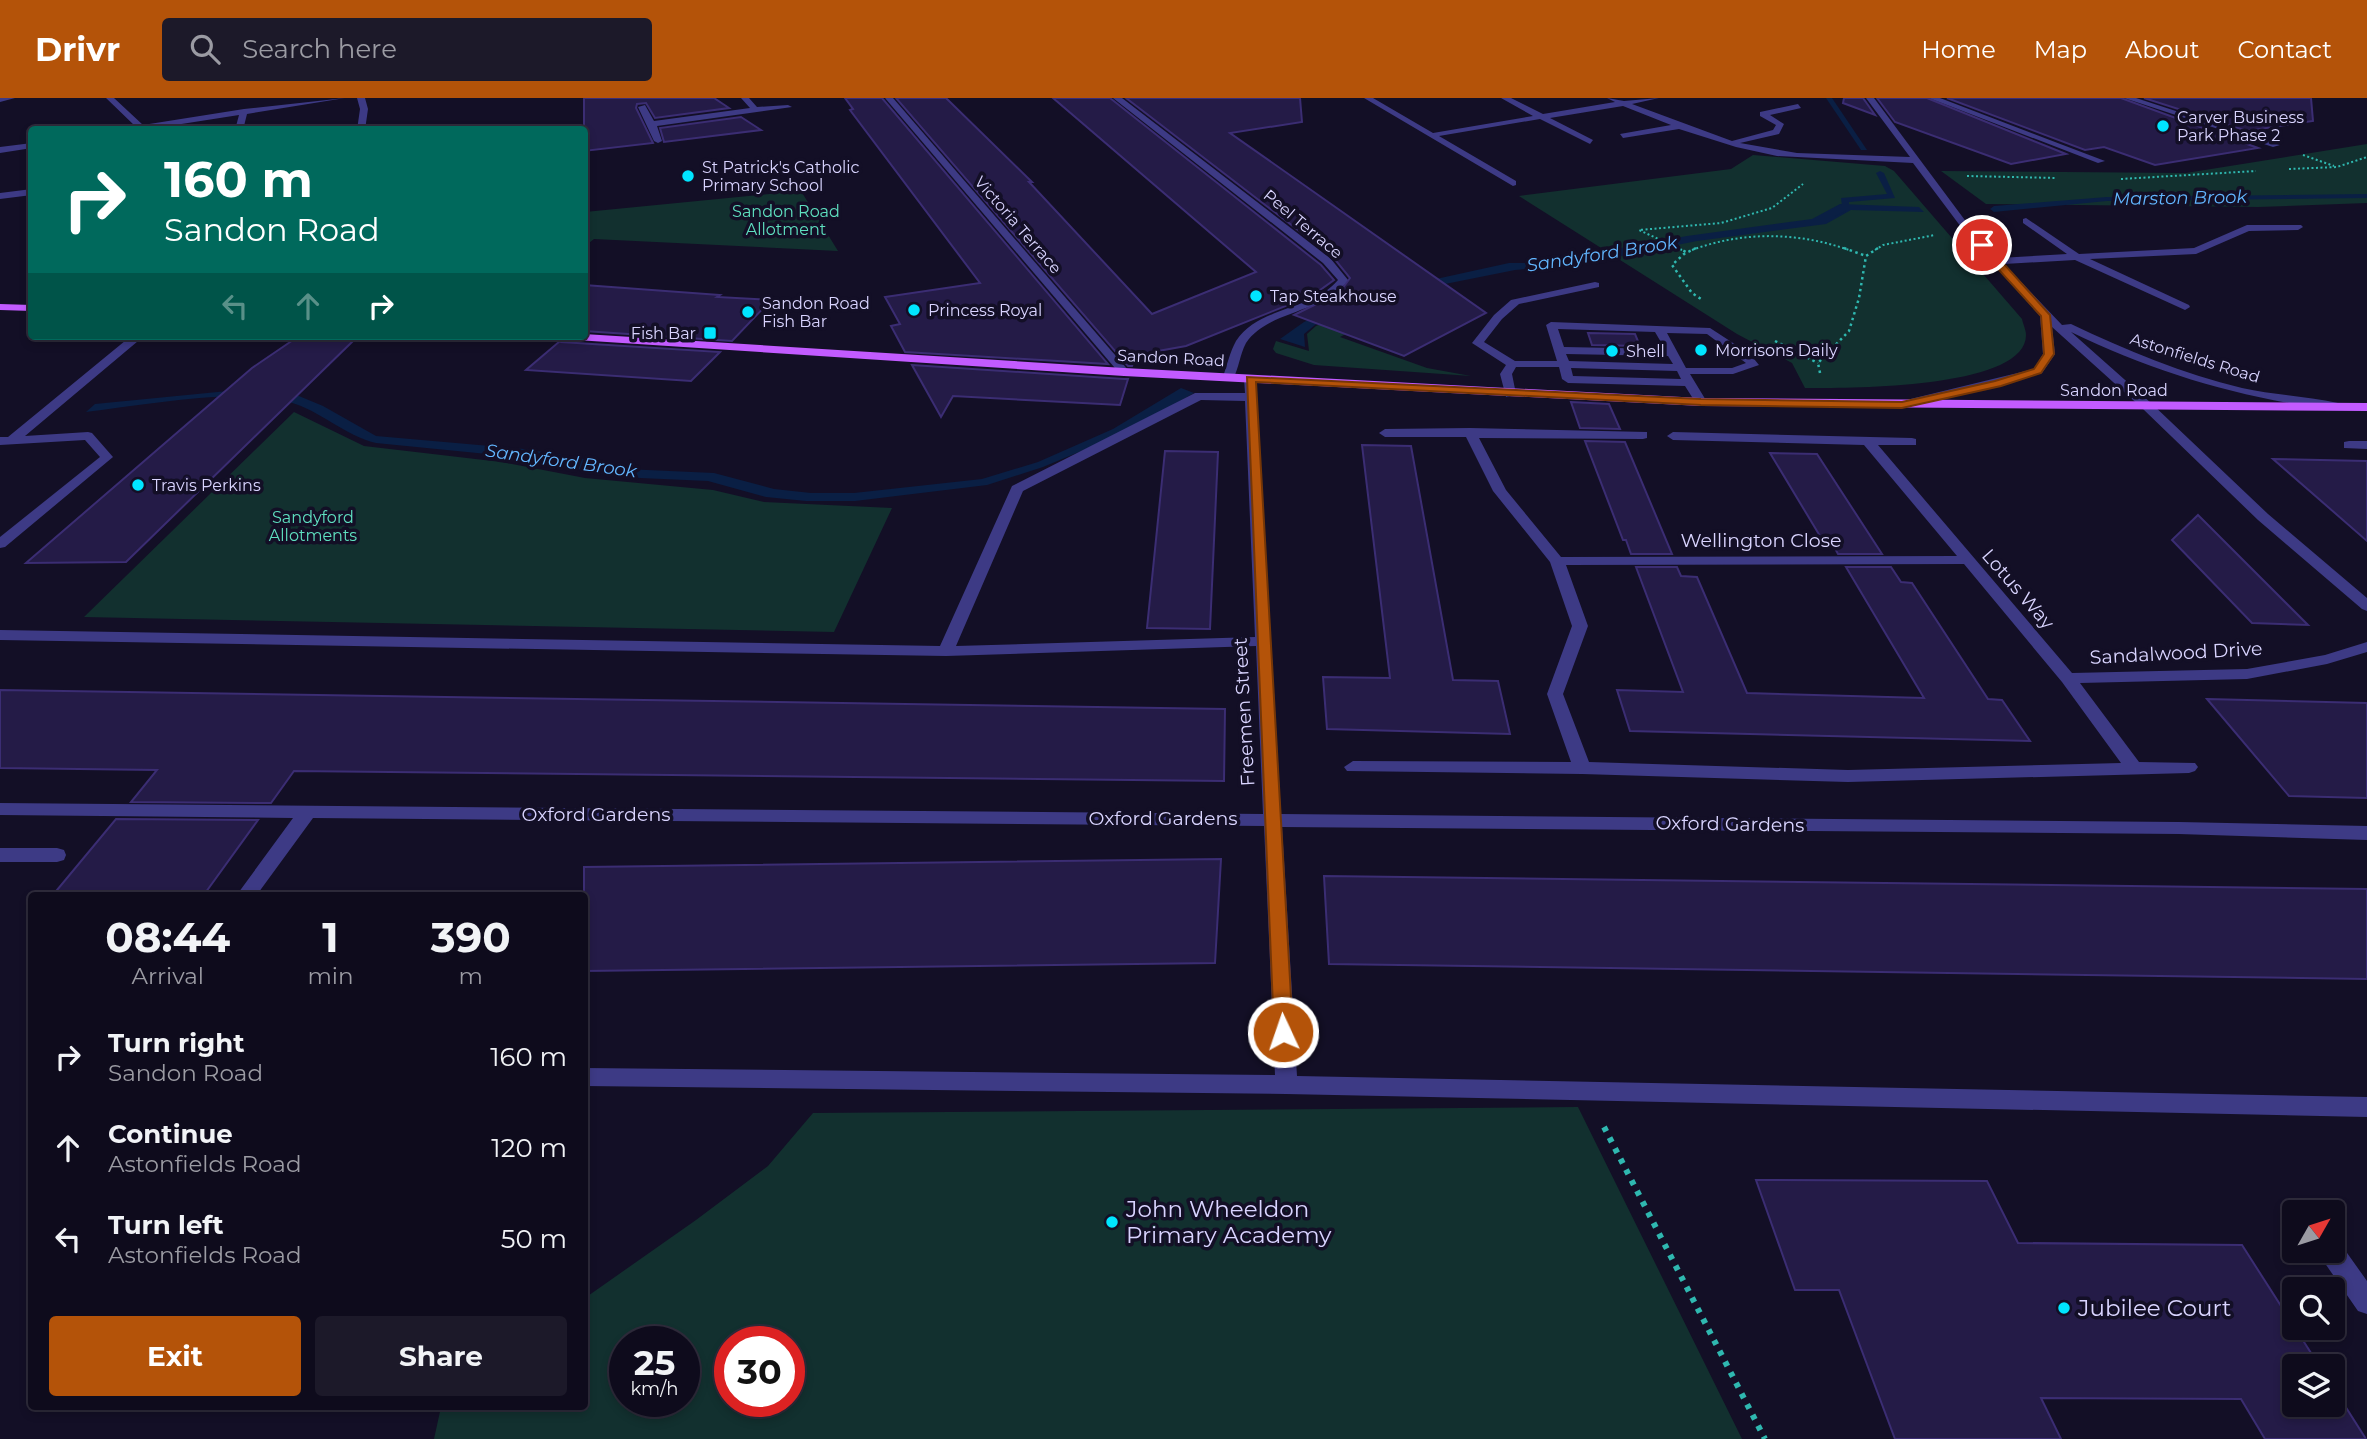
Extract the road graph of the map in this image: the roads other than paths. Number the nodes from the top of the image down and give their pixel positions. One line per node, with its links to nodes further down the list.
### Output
1 (11, 98): 16 (street)
2 (110, 98): 25 (street)
3 (341, 98): 15 (street)
4 (361, 98): 28 (street)
5 (745, 98): 21 (street)
6 (889, 98): 60 (street, Victoria Terrace)
7 (1117, 98): 61 (street, Peel Terrace)
8 (1368, 98): 30 (street)
9 (1505, 98): 23 (street)
10 (1611, 98): 17 (street)
11 (1655, 98): 17 (street)
12 (1870, 98): 38 (street, Astonfields Road)
13 (1933, 98): 39 (street)
14 (2128, 98): 35 (street)
15 (326, 99): 22 (street)
16 (0, 100)
17 (1625, 104): 23 (street); 29 (street)
18 (1798, 106): 34 (street)
19 (642, 107): 24 (street)
20 (788, 107): 21 (street)
21 (755, 110): 24 (street)
22 (244, 111): 26 (street); 27 (street)
23 (1545, 118): 30 (street); 33 (street)
24 (652, 124): 32 (street)
25 (140, 126)
26 (147, 126)
27 (240, 126)
28 (361, 126)
29 (1680, 126): 31 (street); 34 (street)
30 (1433, 135): 40 (street)
31 (1623, 135)
32 (658, 141)
33 (1590, 142)
34 (1732, 143): 38 (street)
35 (2276, 145)
36 (28, 146): 37 (street)
37 (0, 150)
38 (1914, 160): 46 (street, Astonfields Road)
39 (2101, 161)
40 (1513, 183)
41 (28, 192): 42 (street)
42 (0, 196)
43 (2026, 221): 45 (street)
44 (2298, 227): 45 (street)
45 (2077, 257): 46 (street); 49 (street)
46 (1996, 261): 51 (street, Astonfields Road)
47 (1595, 285): 57 (street)
48 (0, 307): 50 (main road)
49 (2185, 307)
50 (28, 308)
51 (2045, 315): 67 (street); 68 (street, Astonfields Road); 69 (street, Astonfields Road)
52 (1662, 334): 55 (street); 56 (street); 59 (street)
53 (588, 338): 60 (main road, Sandon Road)
54 (133, 340): 75 (street)
55 (1559, 350): 56 (street); 58 (street)
56 (1673, 353): 59 (street)
57 (1513, 364): 58 (street); 64 (street)
58 (1564, 364): 59 (street); 63 (street)
59 (1682, 369): 63 (street)
60 (1124, 372): 61 (main road, Sandon Road)
61 (1229, 377): 62 (main road, Sandon Road)
62 (1250, 379): 64 (main road, Sandon Road); 65 (street, Freemen Street)
63 (1689, 383): 66 (street)
64 (1510, 394): 66 (main road, Sandon Road)
65 (1250, 397): 87 (street, Freemen Street); 89 (street)
66 (1701, 402): 67 (main road, Sandon Road)
67 (1902, 405): 68 (main road, Sandon Road)
68 (2147, 406): 69 (main road, Sandon Road); 85 (street)
69 (2342, 407): 70 (main road, Sandon Road)
70 (2367, 407)
71 (1470, 432): 72 (street); 73 (street); 84 (street)
72 (1385, 433)
73 (1643, 435)
74 (1673, 436): 77 (street)
75 (15, 438): 76 (street); 81 (street); 82 (street)
76 (0, 441)
77 (1868, 441): 78 (street); 83 (street, Lotus Way)
78 (1912, 442)
79 (2350, 445): 80 (street)
80 (2367, 445)
81 (0, 450)
82 (0, 544)
83 (1966, 560): 84 (street, Wellington Close); 90 (street, Lotus Way)
84 (1557, 561): 94 (street)
85 (2367, 606)
86 (0, 635): 89 (street)
87 (1262, 641): 89 (street); 97 (street, Freemen Street)
88 (2367, 647): 90 (street, Sandalwood Drive)
89 (946, 651)
90 (2068, 678): 92 (street, Lotus Way)
91 (1353, 767): 94 (street)
92 (2133, 767): 93 (street); 94 (street)
93 (2189, 767)
94 (1582, 768)
95 (0, 809): 96 (street, Oxford Gardens)
96 (308, 811): 97 (street, Oxford Gardens); 101 (street)
97 (1271, 819): 98 (street, Oxford Gardens); 103 (street, Freemen Street)
98 (2367, 833)
99 (0, 855): 100 (street)
100 (57, 855)
101 (249, 892)
102 (588, 1077): 103 (street)
103 (1286, 1085): 104 (street)
104 (2367, 1107)
105 (2340, 1264): 106 (street)
106 (2367, 1302)

